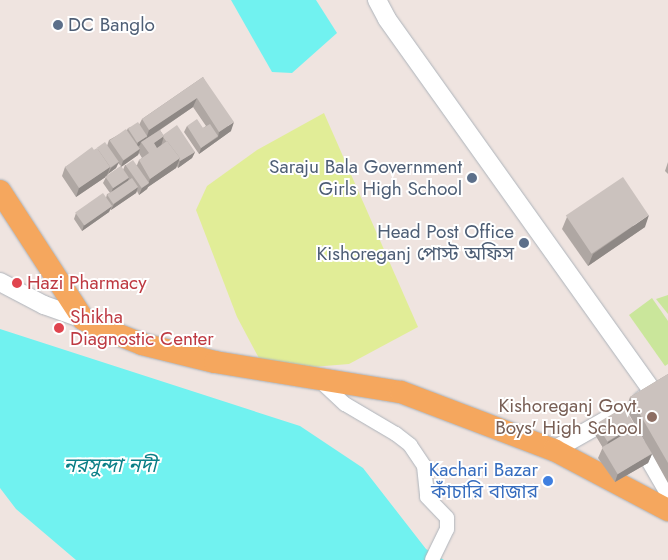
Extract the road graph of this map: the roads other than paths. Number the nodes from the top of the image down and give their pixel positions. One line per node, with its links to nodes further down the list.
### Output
1 (377, 0): 9 (street)
2 (0, 191): 4 (main road)
3 (0, 282): 5 (street)
4 (60, 283): 5 (street); 6 (main road)
5 (44, 305): 6 (street)
6 (83, 319): 7 (main road)
7 (317, 377): 11 (main road); 14 (street)
8 (668, 383): 9 (street)
9 (654, 393): 10 (street)
10 (625, 420): 11 (street); 12 (street)
11 (554, 450): 13 (main road)
12 (668, 495)
13 (668, 510)
14 (432, 560)

